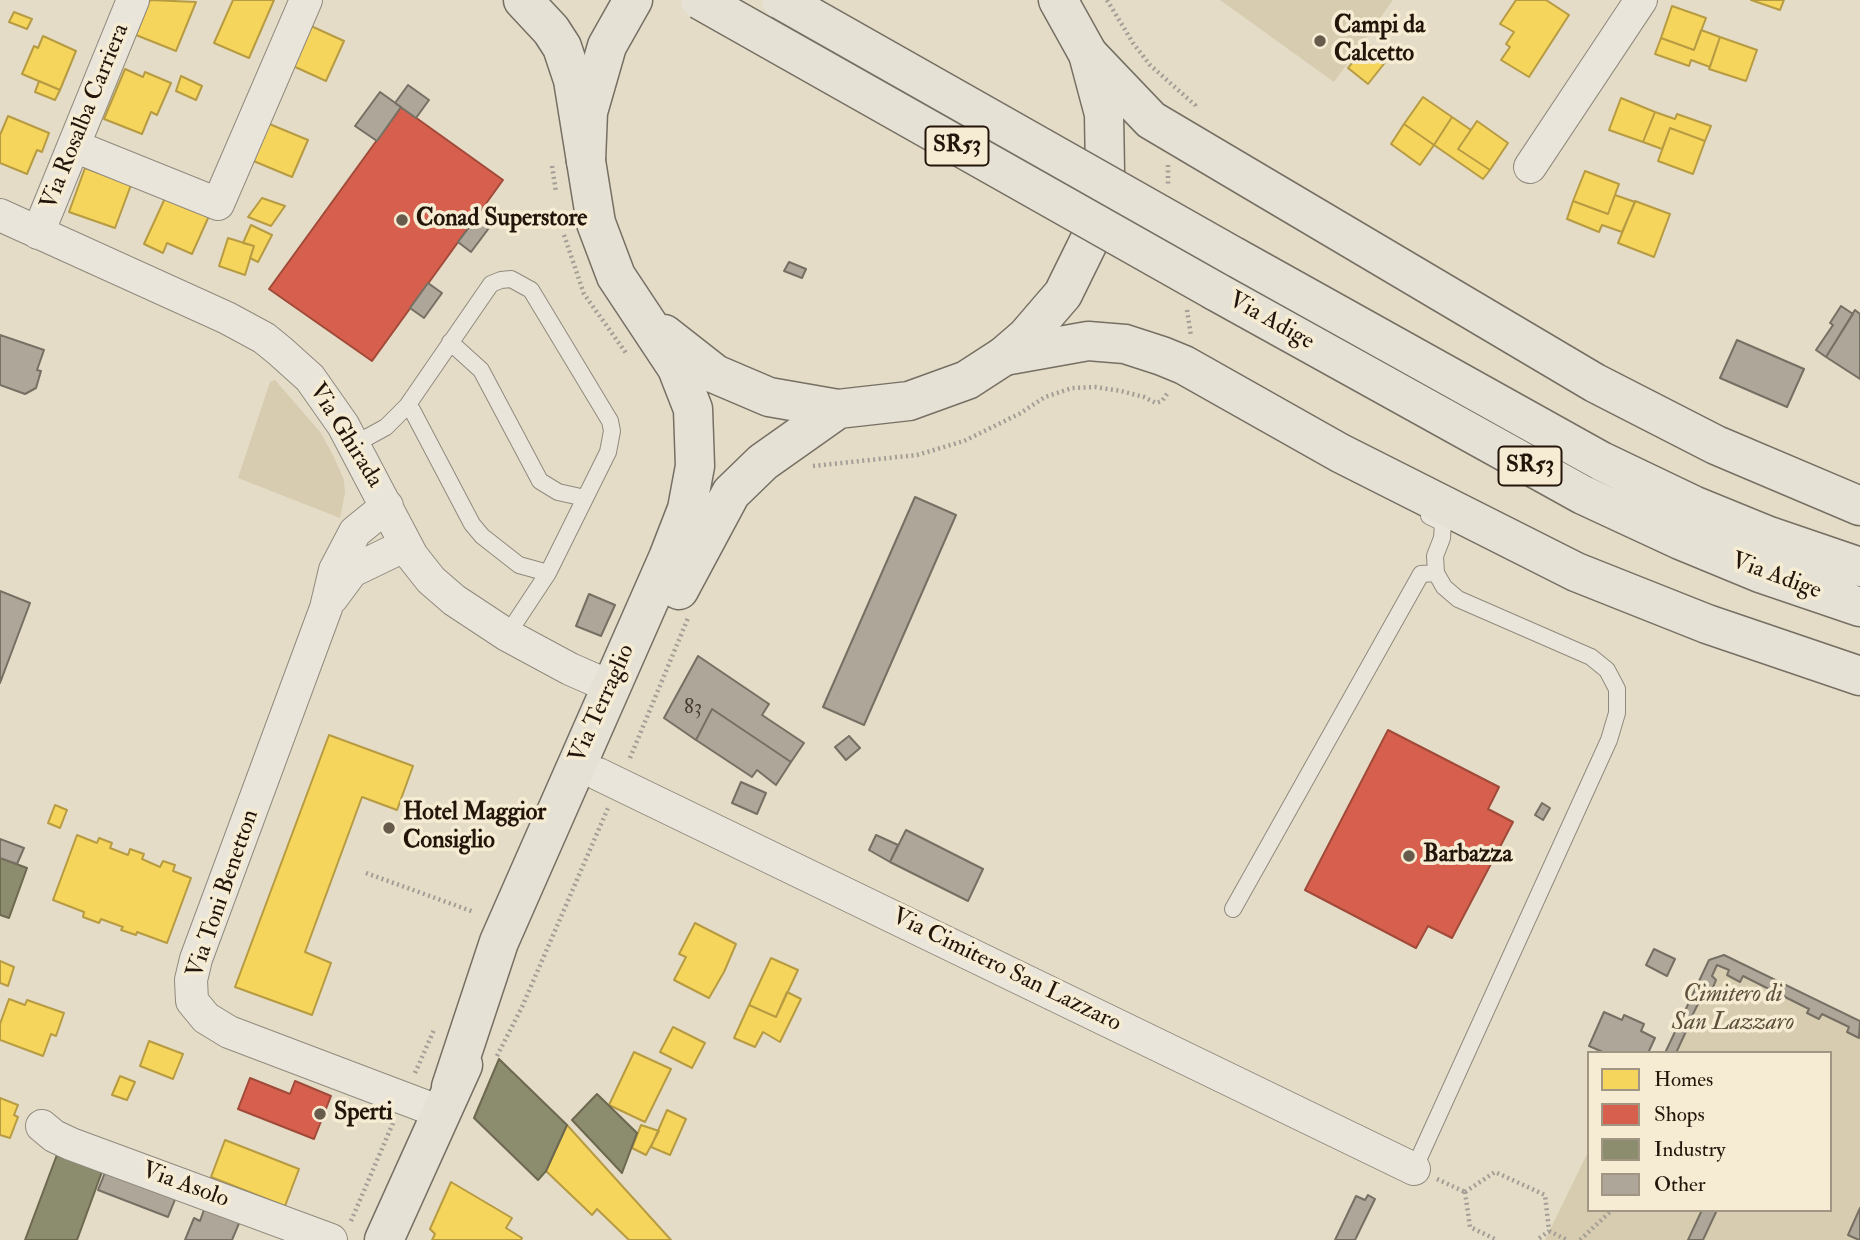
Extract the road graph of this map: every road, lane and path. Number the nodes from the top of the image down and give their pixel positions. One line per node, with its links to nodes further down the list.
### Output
1 (133, 0): 12 (street, Via Rosalba Carriera)
2 (306, 0): 12 (street)
3 (523, 0): 13 (main road)
4 (633, 0): 13 (main road, Via Terraglio)
5 (700, 0): 33 (main road, Via Adige / SR53, bridge)
6 (781, 0): 30 (main road, Via Adige / SR53, bridge)
7 (1058, 0): 10 (main road, Via Terraglio)
8 (1107, 0): 11 (path)
9 (1641, 0): 14 (street)
10 (1088, 54): 19 (main road, Via Terraglio); 28 (main road)
11 (1196, 113)
12 (74, 146): 16 (street, Via Rosalba Carriera)
13 (586, 161): 17 (main road, Via Terraglio)
14 (1531, 167)
15 (0, 215): 16 (street, Via Ghirada)
16 (38, 233): 23 (street, Via Ghirada)
17 (649, 322): 22 (main road, Via Terraglio); 38 (main road, Via Terraglio)
18 (450, 342): 21 (lane); 26 (lane); 26 (lane)
19 (1004, 356): 22 (main road, Via Terraglio); 24 (main road)
20 (1174, 382): 25 (path)
21 (407, 406): 23 (lane); 31 (lane)
22 (838, 409): 39 (main road, Via Terraglio)
23 (355, 444): 27 (street, Via Ghirada)
24 (1340, 453): 32 (lane); 37 (main road)
25 (813, 466)
26 (585, 498): 31 (lane)
27 (387, 506): 29 (street, Via Ghirada); 34 (street, Via Toni Benetton)
28 (1860, 506)
29 (406, 545): 34 (street, Via Toni Benetton); 36 (street, Via Ghirada)
30 (1860, 567)
31 (548, 573): 36 (lane)
32 (1436, 573): 41 (lane); 46 (lane)
33 (1860, 607)
34 (326, 608): 44 (street, Via Toni Benetton)
35 (691, 613): 39 (path)
36 (508, 635): 38 (street, Via Ghirada)
37 (1860, 676)
38 (611, 687): 44 (main road, Via Terraglio)
39 (609, 778): 43 (path); 44 (main road, Via Terraglio); 46 (street, Via Cimitero San Lazzaro)
40 (366, 873): 42 (path)
41 (1233, 909)
42 (474, 912)
43 (494, 1062)
44 (446, 1100): 50 (main road, Via Terraglio)
45 (42, 1126): 49 (street, Via Asolo)
46 (1414, 1169)
47 (1610, 1212): 54 (path)
48 (1549, 1231): 51 (path); 52 (path); 53 (path)
49 (331, 1240)
50 (384, 1240)
51 (1497, 1240)
52 (1537, 1240)
53 (1567, 1240)
54 (1580, 1240)

